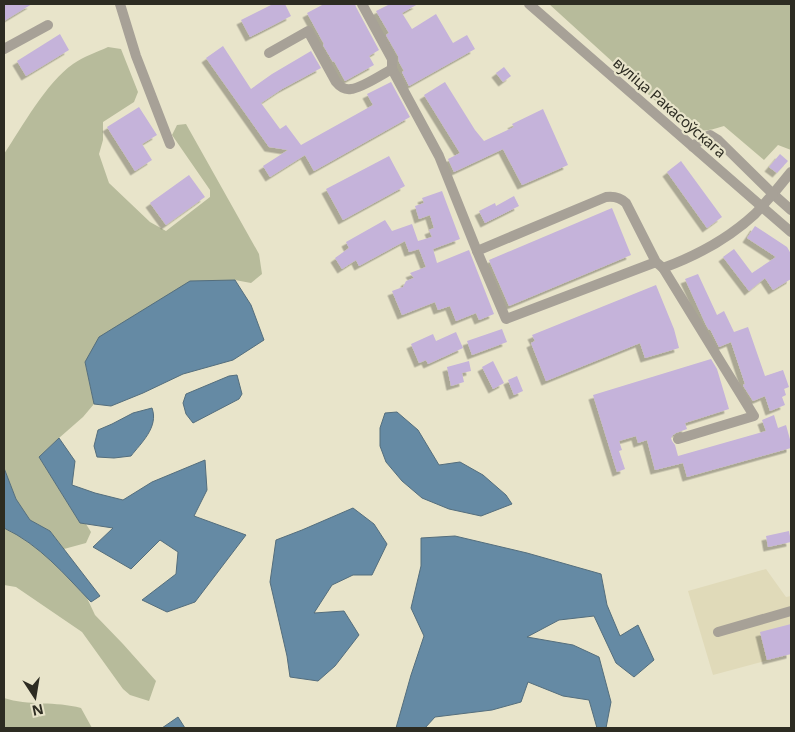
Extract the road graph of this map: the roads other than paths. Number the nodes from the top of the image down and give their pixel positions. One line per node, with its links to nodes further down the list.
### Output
1 (120, 4): 8 (street)
2 (362, 4): 7 (street)
3 (530, 4): 9 (street, вуліца Ракасоўскага)
4 (48, 25): 5 (street)
5 (4, 49)
6 (269, 53): 7 (street)
7 (392, 69): 15 (street)
8 (170, 144)
9 (693, 147): 11 (street); 12 (street, вуліца Ракасоўскага)
10 (791, 172): 11 (street)
11 (773, 194): 12 (street); 13 (street)
12 (762, 206): 14 (street, вуліца Ракасоўскага); 16 (street)
13 (791, 210)
14 (791, 232)
15 (477, 251): 16 (street); 16 (street)
16 (660, 265): 17 (street)
17 (678, 438)
18 (791, 611): 19 (street)
19 (718, 632)

